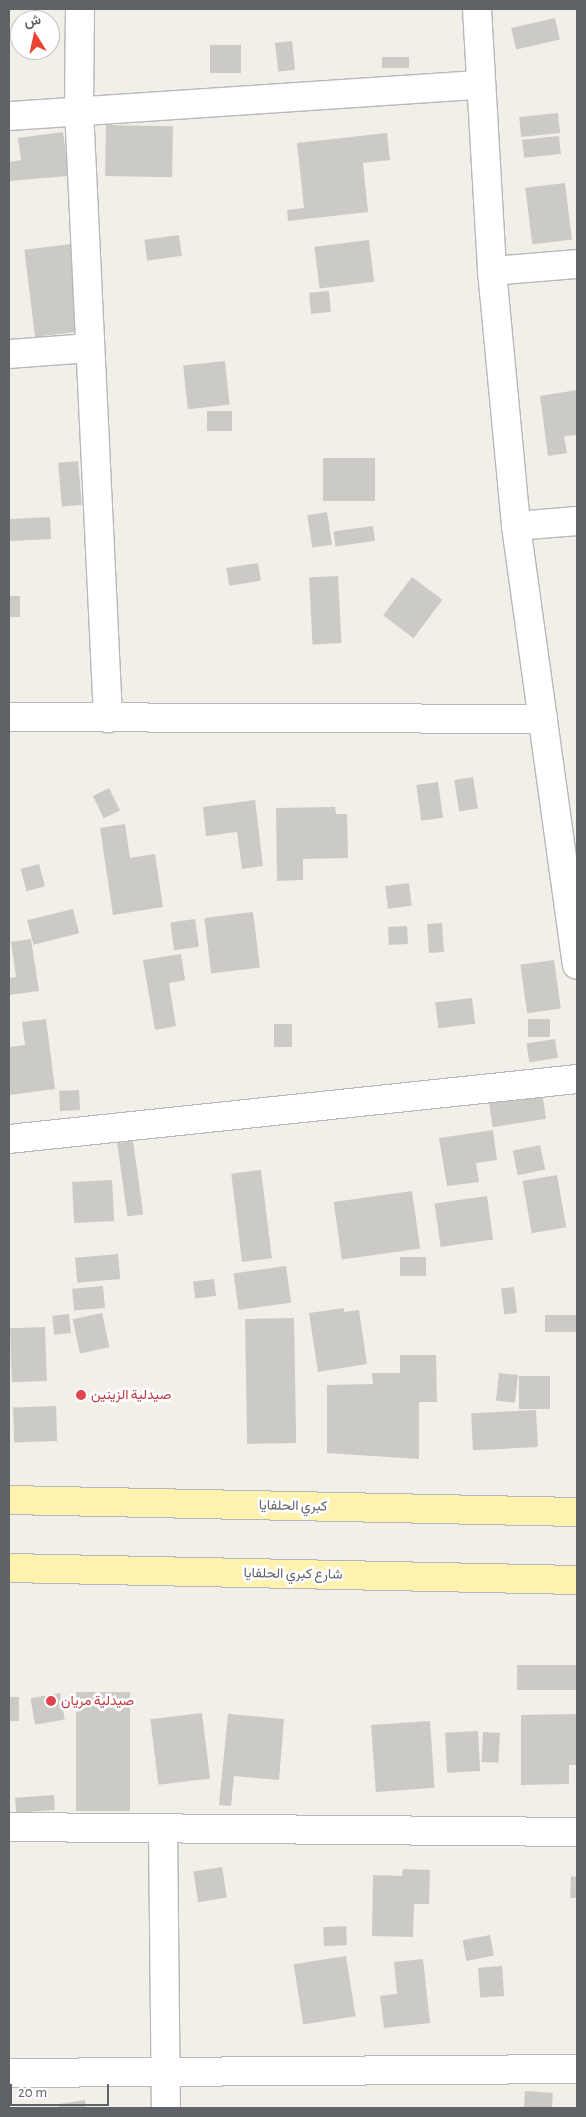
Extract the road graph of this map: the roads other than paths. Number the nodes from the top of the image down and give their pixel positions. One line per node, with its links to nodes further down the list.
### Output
1 (80, 9): 4 (street)
2 (477, 9): 3 (street)
3 (479, 85): 4 (street); 7 (street)
4 (79, 109): 5 (street); 8 (street)
5 (9, 116)
6 (577, 264): 7 (street)
7 (492, 272): 11 (street)
8 (89, 348): 9 (street); 13 (street)
9 (9, 354)
10 (577, 521): 11 (street)
11 (516, 526): 14 (street)
12 (9, 717): 13 (street)
13 (108, 718): 14 (street)
14 (543, 719): 15 (street)
15 (577, 965)
16 (577, 1079): 17 (street)
17 (9, 1138)
18 (9, 1500): 19 (main road, كبري الحلفايا)
19 (577, 1512)
20 (9, 1568): 21 (main road, شارع كبري الحلفايا)
21 (577, 1580)
22 (9, 1827): 23 (street)
23 (163, 1829): 24 (street); 26 (street)
24 (577, 1832)
25 (577, 2069): 26 (street)
26 (165, 2072): 27 (street); 28 (street)
27 (9, 2073)
28 (166, 2108)

